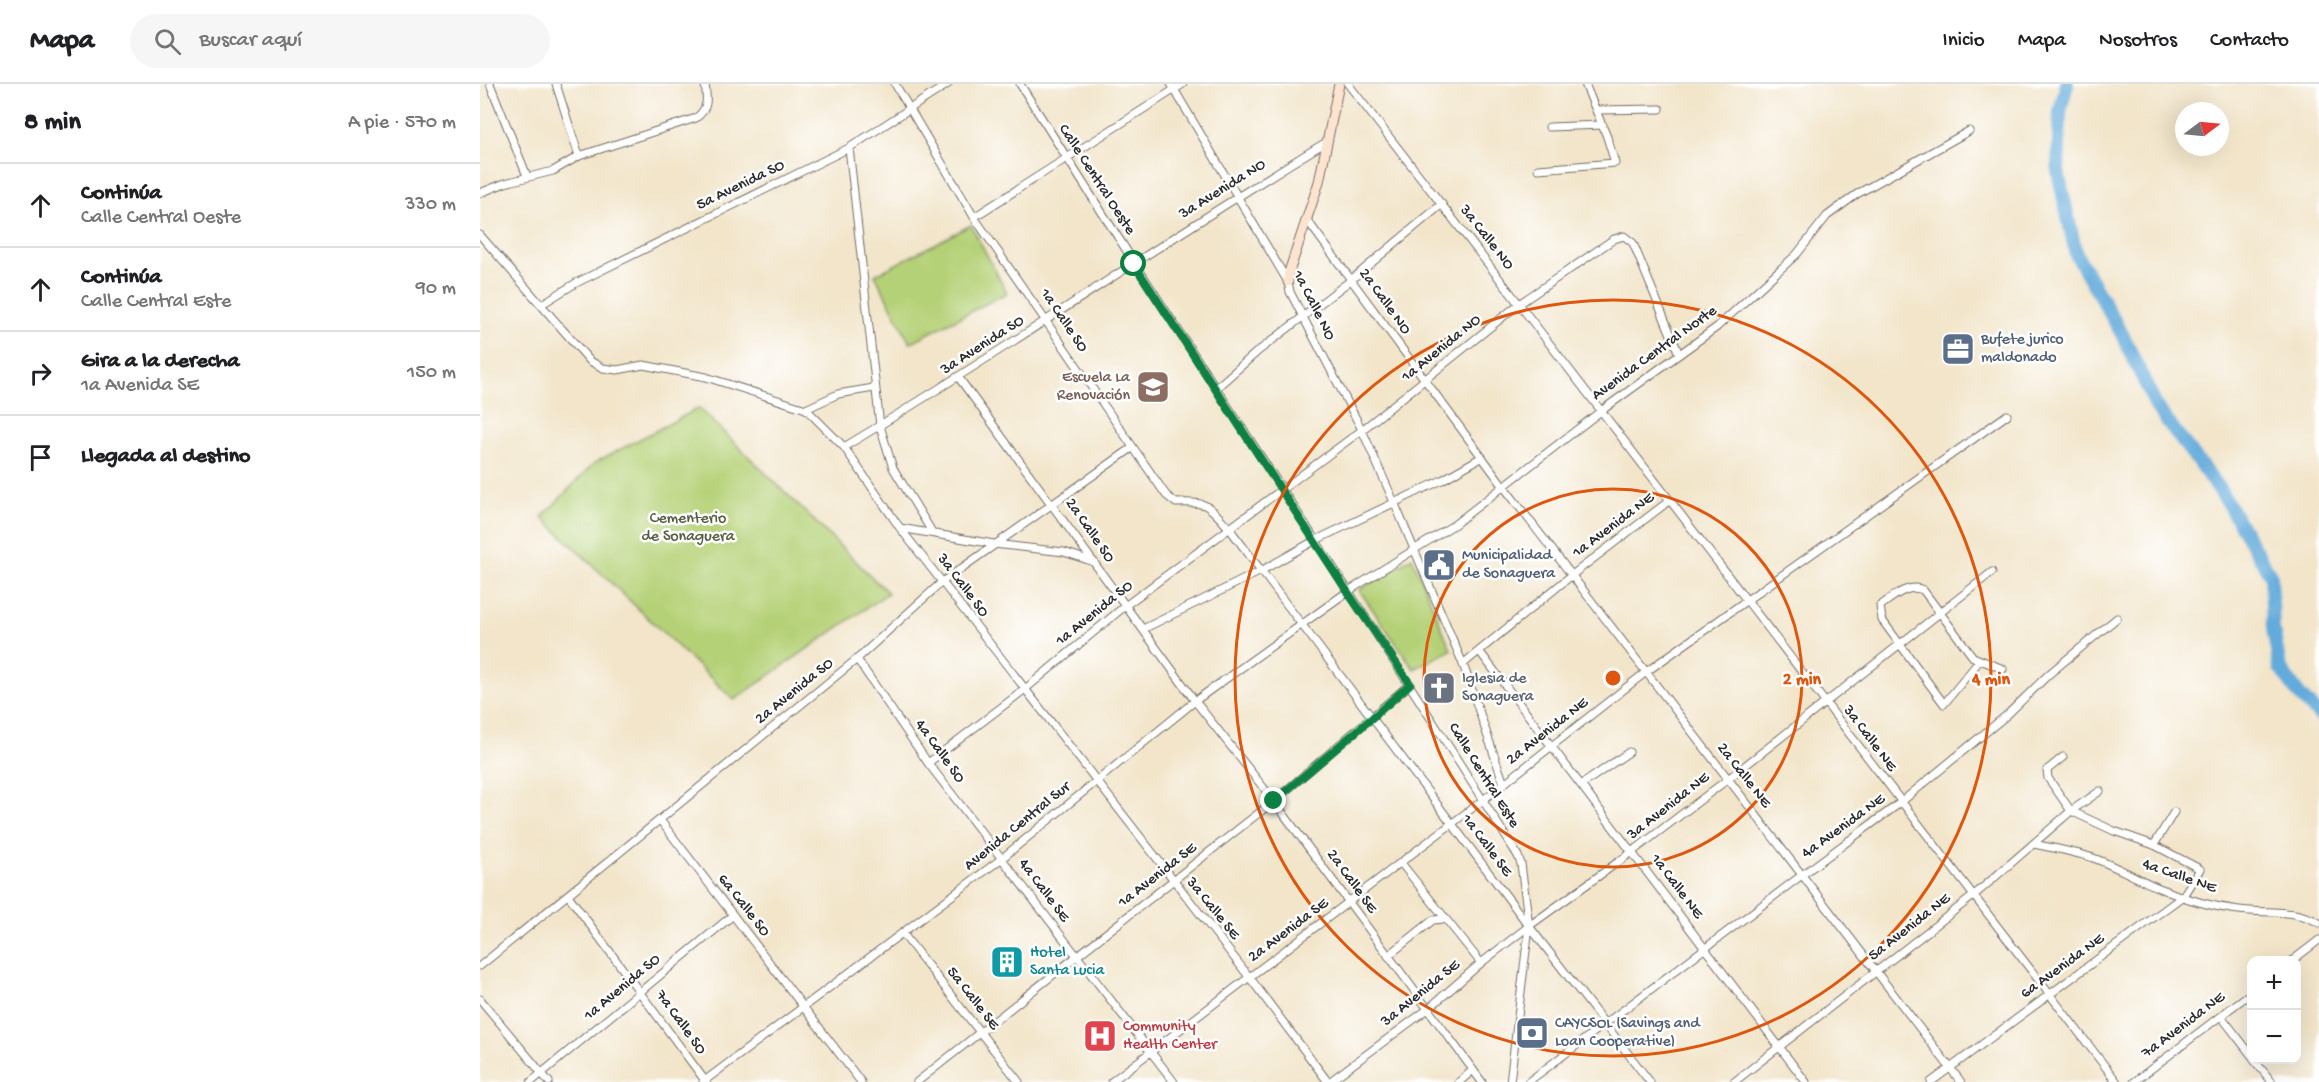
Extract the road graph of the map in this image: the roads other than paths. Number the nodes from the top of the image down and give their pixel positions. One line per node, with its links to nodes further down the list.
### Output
1 (490, 84): 23 (street)
2 (556, 84): 20 (street)
3 (705, 84): 20 (street)
4 (895, 84): 13 (street, 1a Calle SO)
5 (948, 84): 13 (street, 5a Avenida SO)
6 (1020, 84): 21 (street, Calle Central Oeste)
7 (1183, 84): 11 (street)
8 (1339, 84): 18 (street)
9 (1348, 84): 26 (street, 3a Calle NO)
10 (1585, 84): 14 (street)
11 (1173, 87): 21 (street); 25 (street, 1a Calle NO)
12 (1660, 109): 14 (street)
13 (909, 110): 19 (street, 5a Avenida SO); 27 (street, 1a Calle SO)
14 (1597, 110): 15 (street)
15 (1603, 125): 16 (street); 22 (street)
16 (1549, 128)
17 (1969, 131): 37 (street, Avenida Central Norte)
18 (1328, 141): 25 (street, 3a Avenida NO); 28 (street)
19 (849, 147): 33 (street, 5a Avenida SO); 40 (street)
20 (579, 156): 23 (street)
21 (1066, 158): 27 (street); 30 (street, Calle Central Oeste)
22 (1538, 169)
23 (527, 176): 24 (street)
24 (480, 193)
25 (1237, 196): 30 (street, 3a Avenida NO); 32 (street, 1a Calle NO)
26 (1442, 204): 31 (street); 34 (street, 3a Calle NO)
27 (974, 217): 36 (street, 1a Calle SO)
28 (1307, 220): 31 (street, 2a Calle NO); 32 (street)
29 (480, 235): 33 (street)
30 (1134, 264): 36 (street, 3a Avenida SO); 41 (street, Calle Central Oeste)
31 (1351, 280): 35 (street); 39 (street, 2a Calle NO)
32 (1288, 282): 35 (street, 1a Calle NO)
33 (542, 304): 42 (street)
34 (1519, 304): 37 (street, 1a Avenida NO); 39 (street, 1a Avenida NO); 43 (street, 3a Calle NO)
35 (1303, 317): 41 (street); 46 (street, 1a Calle NO)
36 (1046, 321): 38 (street, 3a Avenida SO); 48 (street, 1a Calle SO)
37 (1679, 354): 43 (street, Avenida Central Norte)
38 (959, 378): 45 (street, 3a Avenida SO); 54 (street, 2a Calle SO)
39 (1425, 380): 46 (street, 1a Avenida NO); 49 (street, 2a Calle NO)
40 (874, 388): 42 (street); 45 (street)
41 (1216, 388): 51 (street, Calle Central Oeste)
42 (806, 409): 47 (street, 3a Calle SO)
43 (1601, 411): 50 (street, Avenida Central Norte); 52 (street, 3a Calle NE)
44 (2007, 415): 67 (street, 2a Avenida NE)
45 (879, 426): 47 (street, 3a Avenida SO); 57 (street)
46 (1362, 430): 51 (street, 1a Avenida NO); 53 (street, 1a Calle NO)
47 (844, 447): 55 (street, 3a Calle SO)
48 (1132, 448): 54 (street, 2a Avenida SO); 56 (street, 1a Calle SO)
49 (1482, 457): 50 (street, 2a Calle NO); 53 (street)
50 (1504, 487): 60 (street, Avenida Central Norte); 64 (street, 2a Calle NE)
51 (1282, 491): 56 (street, 1a Avenida SO); 58 (street, Calle Central Oeste)
52 (1669, 501): 64 (street, 1a Avenida NE); 67 (street, 3a Calle NE)
53 (1394, 502): 58 (street); 60 (street, 1a Calle NO)
54 (1053, 504): 59 (street, 2a Avenida SO); 61 (street, 2a Calle SO)
55 (900, 528): 57 (street); 65 (street, 3a Calle SO)
56 (1229, 528): 62 (street, 1a Calle SO); 68 (street, 1a Avenida SO)
57 (932, 532): 59 (street)
58 (1314, 541): 62 (street); 66 (street, Calle Central Oeste)
59 (994, 543): 61 (street); 65 (street, 2a Avenida SO)
60 (1414, 550): 66 (street, Avenida Central Norte); 77 (street)
61 (1094, 562): 68 (street, 2a Calle SO)
62 (1261, 571): 71 (street, 1a Calle SO); 72 (street)
63 (1992, 572): 69 (street, 3a Avenida NE)
64 (1572, 575): 74 (street, 1a Avenida NE); 79 (street, 2a Calle NE)
65 (942, 582): 75 (street, 2a Avenida SO); 81 (street, 3a Calle SO)
66 (1347, 591): 71 (street, Avenida Central Sur); 80 (street, Calle Central Este)
67 (1746, 599): 79 (street, 2a Avenida NE); 83 (street, 3a Calle NE)
68 (1125, 606): 72 (street, 2a Calle SO); 81 (street, 1a Avenida SO)
69 (1940, 613): 73 (street, 3a Avenida NE); 73 (street); 76 (street)
70 (2117, 618): 96 (street, 4a Avenida NE)
71 (1301, 624): 82 (street, Avenida Central Sur); 84 (street, 1a Calle SE)
72 (1143, 629): 82 (street, 2a Calle SO)
73 (1899, 644): 76 (street); 83 (street, 3a Avenida NE)
74 (1480, 652): 77 (street, 1a Avenida NE); 85 (street, 1a Calle NE)
75 (857, 659): 88 (street, 4a Calle SO); 99 (street, 2a Avenida SO)
76 (1980, 660): 78 (street)
77 (1463, 664): 91 (street)
78 (2003, 669)
79 (1646, 672): 85 (street, 2a Avenida NE); 89 (street, 2a Calle NE)
80 (1410, 684): 84 (street, 1a Avenida SE); 94 (street, Calle Central Este)
81 (1024, 690): 88 (street, 1a Avenida SO); 90 (street, 3a Calle SO)
82 (1195, 701): 90 (street, Avenida Central Sur); 95 (street, 2a Calle SE)
83 (1825, 702): 89 (street, 3a Avenida NE); 96 (street, 3a Calle NE)
84 (1372, 718): 95 (street, 1a Avenida SE); 100 (street, 1a Calle SE)
85 (1553, 747): 91 (street, 2a Avenida NE); 92 (street, 1a Calle NE)
86 (1629, 752): 92 (street)
87 (2063, 757): 97 (street)
88 (928, 763): 104 (street, 4a Calle SO)
89 (1728, 779): 103 (street, 3a Avenida NE); 106 (street, 2a Calle NE)
90 (1096, 781): 104 (street, Avenida Central Sur); 107 (street, 3a Calle SE)
91 (1504, 784): 94 (street, 2a Avenida NE)
92 (1581, 785): 103 (street, 1a Calle NE)
93 (2100, 791): 97 (street, 5a Avenida NE)
94 (1483, 800): 100 (street, 2a Avenida SE); 115 (street, Calle Central Este)
95 (1274, 801): 107 (street, 1a Avenida SE); 111 (street, 2a Calle SE)
96 (1900, 803): 106 (street, 4a Avenida NE); 110 (street, 3a Calle NE)
97 (2071, 812): 101 (street, 5a Avenida NE); 102 (street)
98 (2174, 812): 102 (street)
99 (660, 820): 108 (street, 2a Avenida SO); 112 (street, 6a Calle SO)
100 (1452, 824): 105 (street, 2a Avenida SE); 115 (street, 1a Calle SE)
101 (2033, 844): 109 (street, 4a Calle NE); 110 (street, 5a Avenida NE)
102 (2154, 845): 109 (street, 6a Avenida NE)
103 (1632, 852): 115 (street, 3a Avenida NE); 118 (street, 1a Calle NE)
104 (1001, 859): 116 (street, Avenida Central Sur); 121 (street, 4a Calle SE)
105 (1401, 863): 111 (street, 2a Avenida SE); 113 (street)
106 (1802, 874): 118 (street, 4a Avenida NE); 124 (street, 2a Calle NE)
107 (1174, 882): 121 (street, 1a Avenida SE); 125 (street, 3a Calle SE)
108 (568, 895): 123 (street, 2a Avenida SO); 126 (street, 7a Calle SO)
109 (2183, 896): 114 (street, 4a Calle NE); 127 (street, 6a Avenida NE)
110 (1972, 897): 124 (street, 5a Avenida NE); 127 (street, 3a Calle NE)
111 (1349, 902): 119 (street, 2a Calle SE); 125 (street, 2a Avenida SE)
112 (733, 915): 126 (street, 1a Avenida SO); 130 (street, 6a Calle SO)
113 (1445, 919): 119 (street); 122 (street)
114 (2319, 923)
115 (1529, 926): 122 (street, 3a Avenida SE); 133 (street, 1a Calle SE); 153 (street, Calle Central Este)
116 (903, 934): 130 (street, Avenida Central Sur); 134 (street, 5a Calle SE)
117 (2319, 940): 120 (street)
118 (1705, 949): 133 (street, 4a Avenida NE); 135 (street, 1a Calle NE)
119 (1388, 956): 131 (street, 2a Calle SE)
120 (2298, 956)
121 (1077, 958): 134 (street, 1a Avenida SE); 137 (street, 4a Calle SE)
122 (1481, 963): 131 (street, 3a Avenida SE)
123 (480, 966)
124 (1876, 972): 135 (street, 5a Avenida NE); 139 (street, 2a Calle NE)
125 (1250, 978): 137 (street, 2a Avenida SE); 150 (street, 3a Calle SE)
126 (640, 992): 141 (street, 1a Avenida SO); 142 (street, 7a Calle SO)
127 (2048, 994): 139 (street, 6a Avenida NE); 160 (street, 3a Calle NE)
128 (2247, 996): 132 (street, 7a Avenida NE)
129 (480, 999): 141 (street)
130 (805, 1008): 142 (street, Avenida Central Sur); 145 (street, 6a Calle SO)
131 (1428, 1010): 140 (street, 2a Calle SE); 150 (street, 3a Avenida SE)
132 (2221, 1016): 136 (street); 161 (street, 7a Avenida NE)
133 (1605, 1024): 154 (street, 4a Avenida NE); 155 (street, 1a Calle SE)
134 (980, 1032): 146 (street, 1a Avenida SE); 147 (street, 5a Calle SE)
135 (1780, 1047): 156 (street, 5a Avenida NE); 157 (street, 1a Calle NE)
136 (2247, 1050)
137 (1152, 1053): 148 (street, 2a Avenida SE); 149 (street, 4a Calle SE)
138 (2258, 1064): 162 (street)
139 (1950, 1068): 158 (street, 6a Avenida NE); 159 (street, 2a Calle NE)
140 (1473, 1070): 151 (street); 152 (street, 2a Calle SE)
141 (542, 1073): 143 (street, 1a Avenida SO); 144 (street)
142 (705, 1081)
143 (531, 1082)
144 (549, 1082)
145 (861, 1082)
146 (917, 1082)
147 (1019, 1082)
148 (1111, 1082)
149 (1174, 1082)
150 (1329, 1082)
151 (1459, 1082)
152 (1482, 1082)
153 (1510, 1082)
154 (1528, 1082)
155 (1650, 1082)
156 (1734, 1082)
157 (1806, 1082)
158 (1931, 1082)
159 (1960, 1082)
160 (2117, 1082)
161 (2134, 1082)
162 (2272, 1082)

